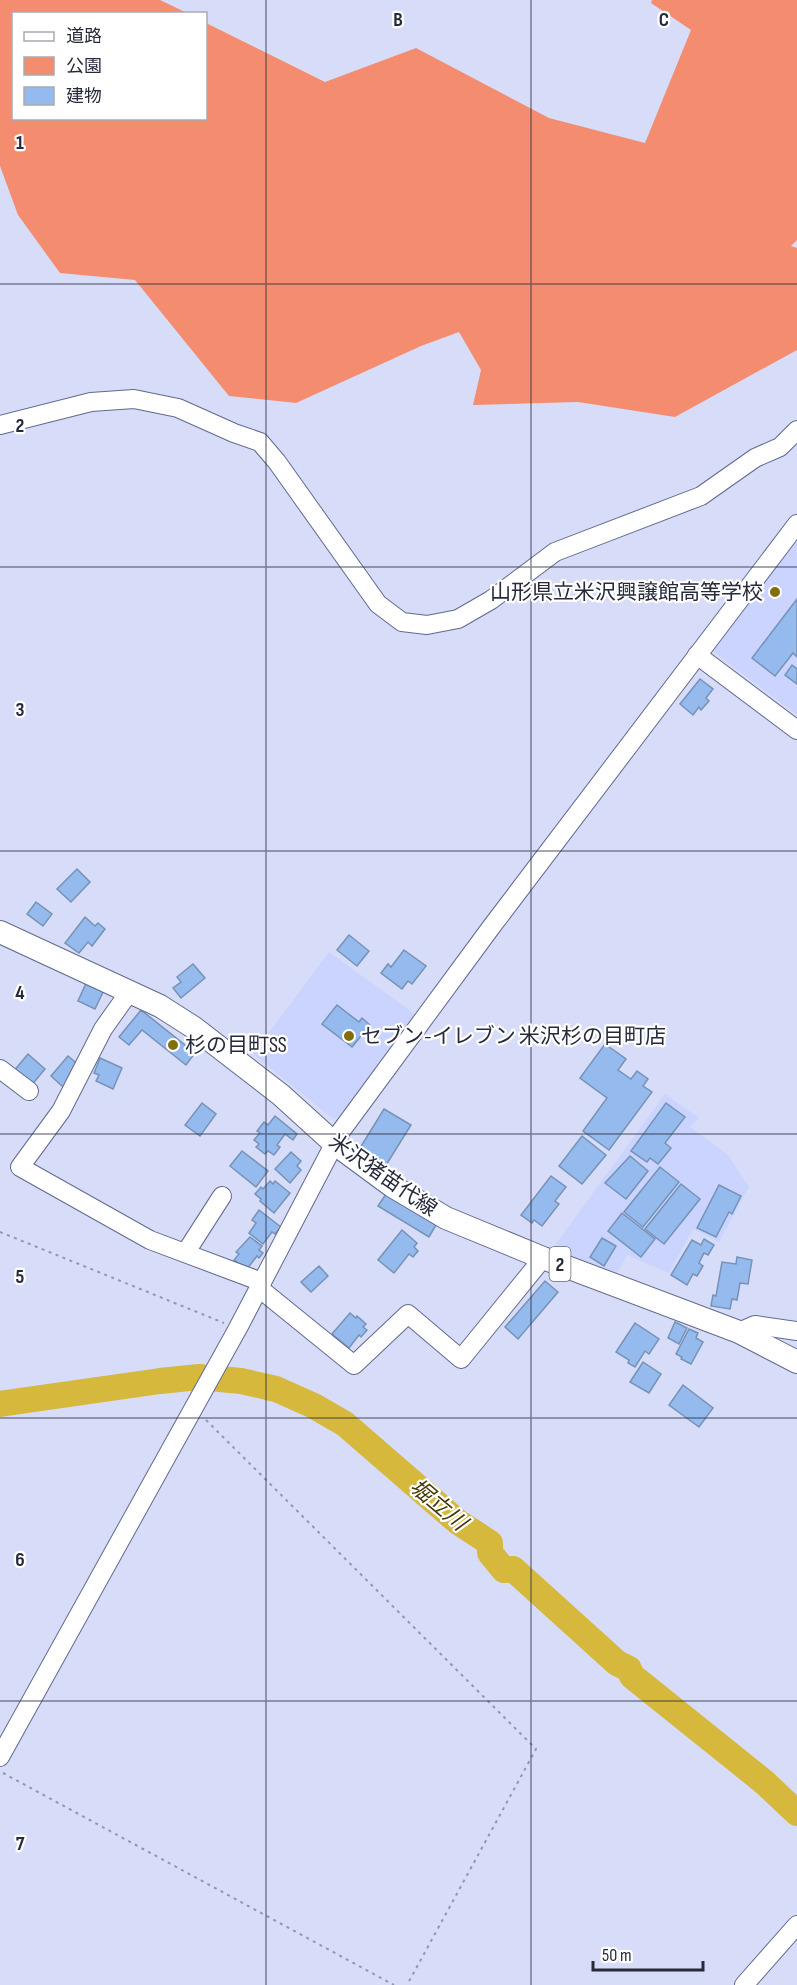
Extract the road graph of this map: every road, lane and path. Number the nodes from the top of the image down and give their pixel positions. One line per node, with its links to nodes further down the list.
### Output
1 (0, 426): 2 (street)
2 (797, 430)
3 (797, 524): 4 (street)
4 (697, 655): 5 (street); 10 (street)
5 (797, 730)
6 (0, 932): 7 (main road, 米沢猪苗代線 / 2)
7 (130, 991): 10 (main road, 米沢猪苗代線 / 2); 13 (street)
8 (0, 1069): 9 (street)
9 (29, 1091)
10 (335, 1144): 14 (main road, 米沢猪苗代線 / 2); 15 (street)
11 (222, 1196): 13 (street)
12 (0, 1232): 16 (path)
13 (186, 1252): 15 (street)
14 (543, 1258): 15 (street); 18 (main road, 米沢猪苗代線 / 2)
15 (261, 1285): 16 (street)
16 (238, 1328): 20 (street)
17 (797, 1331): 18 (street)
18 (739, 1332): 19 (main road, 米沢猪苗代線 / 2)
19 (797, 1362)
20 (198, 1401): 21 (street); 25 (path)
21 (0, 1756)
22 (0, 1772): 24 (path)
23 (797, 1925): 26 (street)
24 (394, 1985)
25 (407, 1985)
26 (744, 1985)

